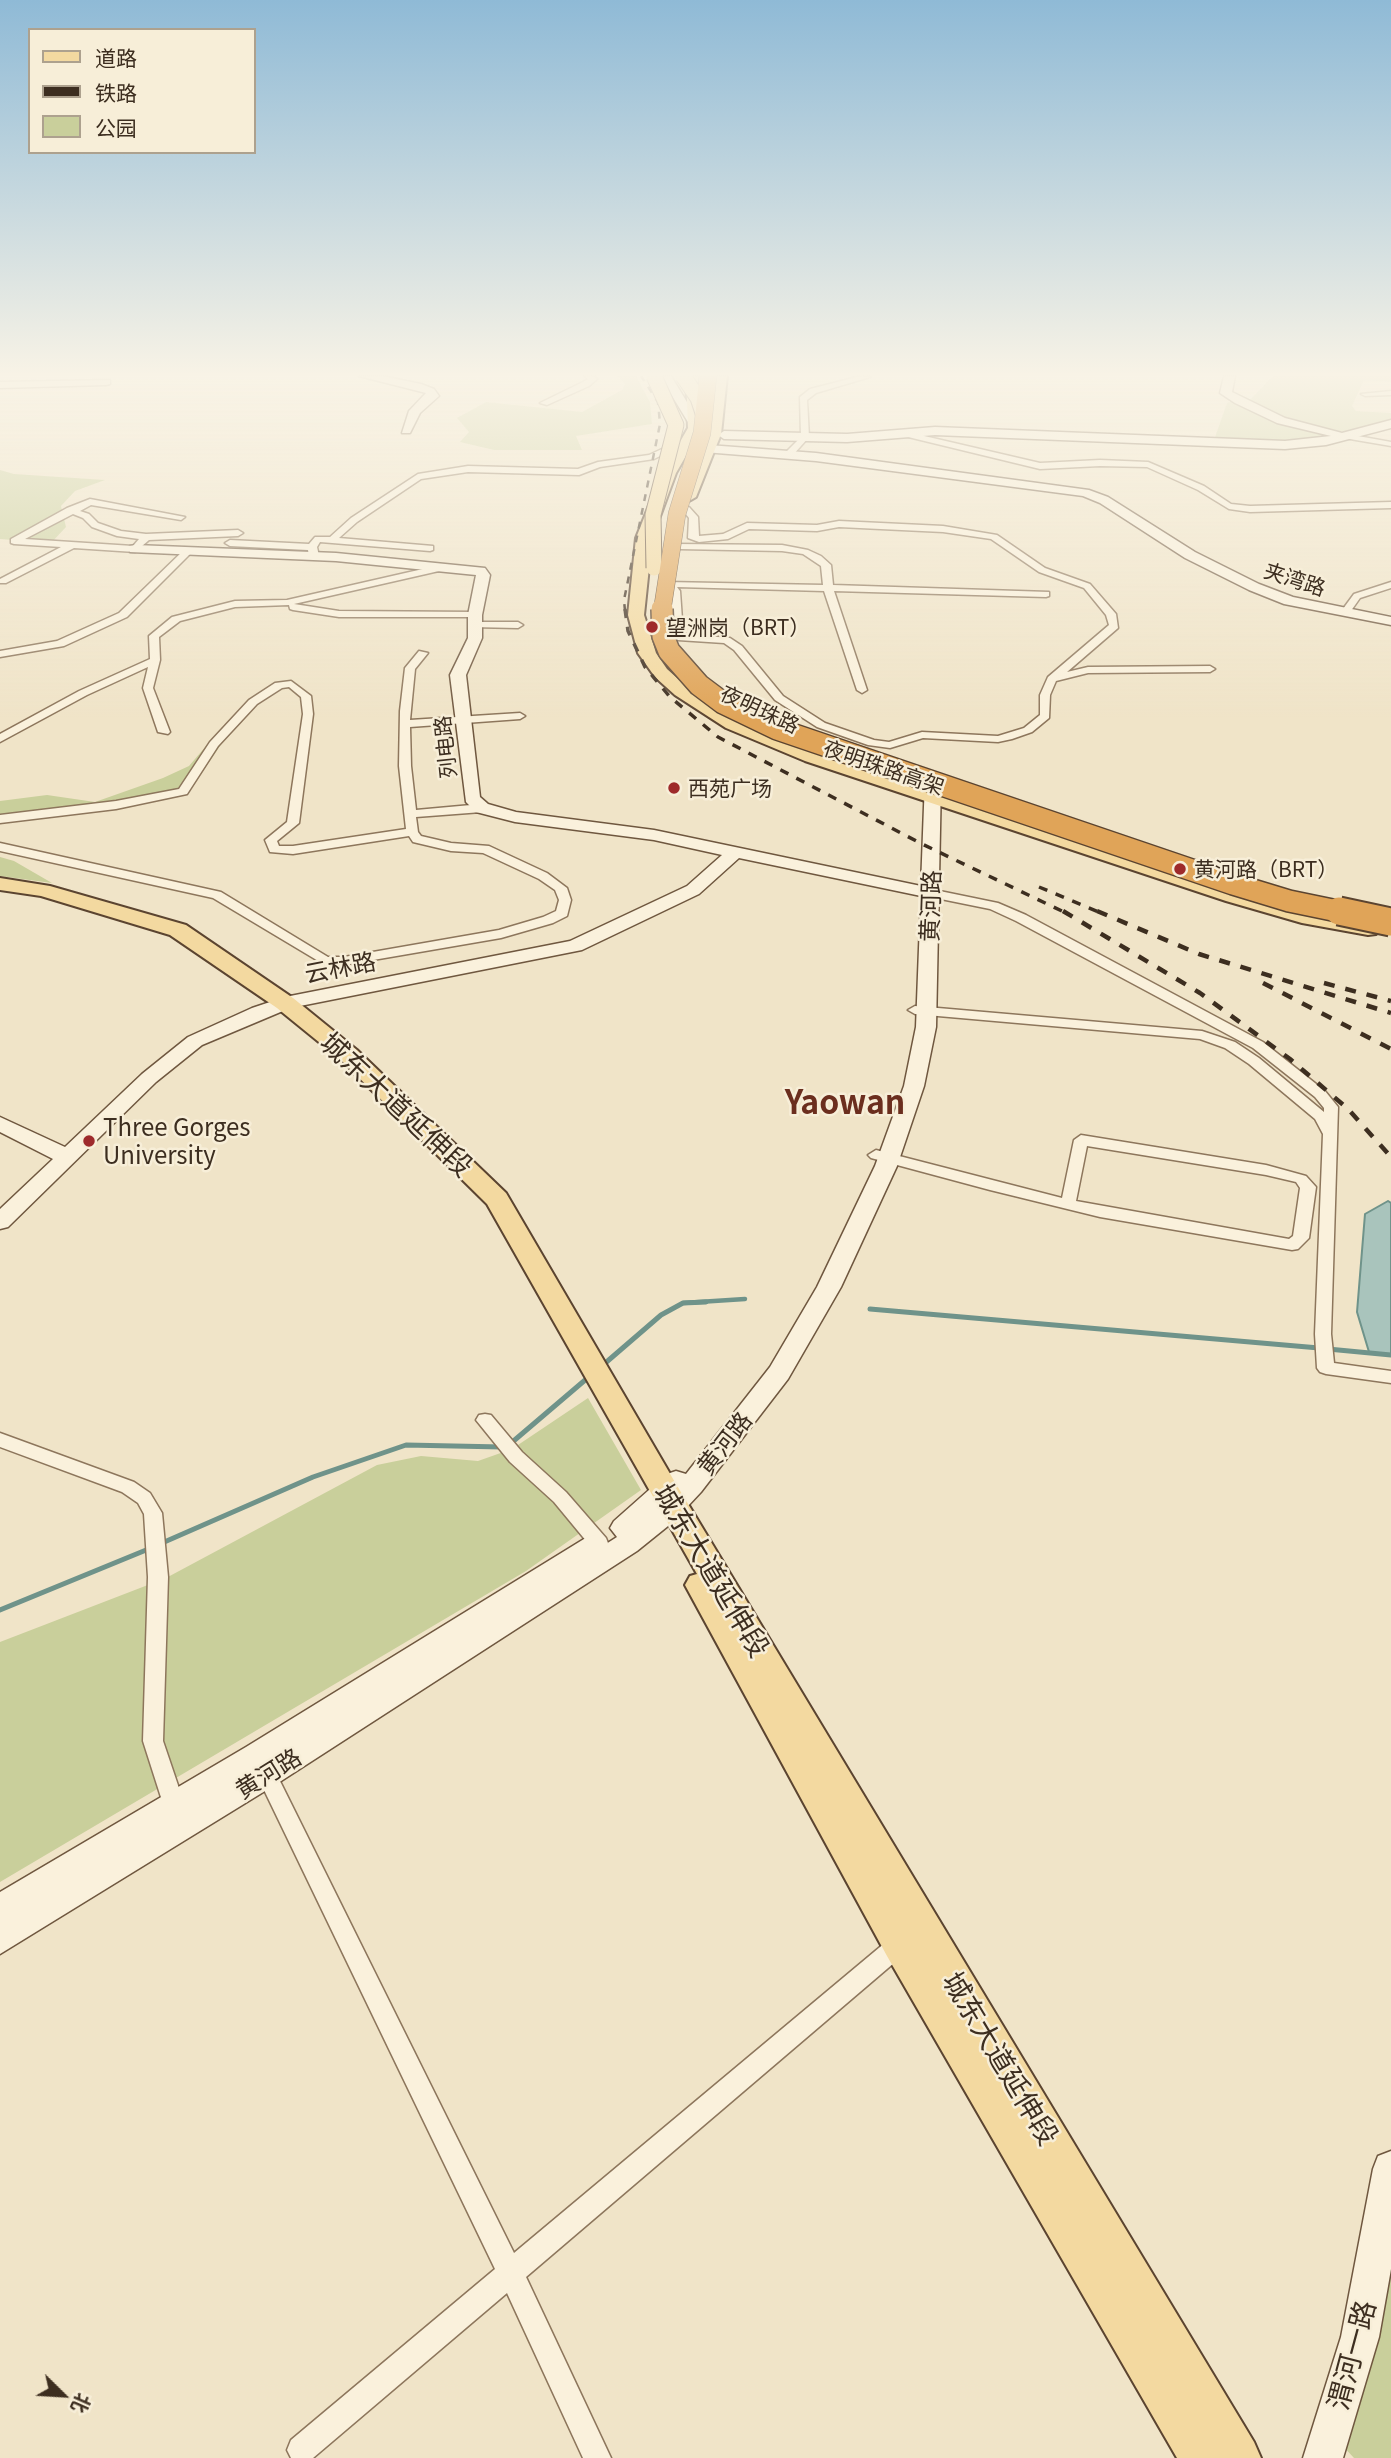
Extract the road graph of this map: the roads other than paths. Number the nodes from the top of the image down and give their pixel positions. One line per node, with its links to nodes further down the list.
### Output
1 (398, 491): 13 (street)
2 (659, 491): 21 (main road, bridge)
3 (662, 491): 44 (main road, 夜明珠路)
4 (672, 491): 21 (highway, 夜明珠路高架, bridge)
5 (682, 491): 55 (highway, 夜明珠路高架, bridge)
6 (691, 491): 10 (main road, 夜明珠路)
7 (1068, 491): 29 (street, 夹湾路)
8 (1205, 491): 9 (street)
9 (1391, 505)
10 (686, 509): 16 (main road, 夜明珠路); 37 (street)
11 (71, 510): 12 (street); 14 (street); 15 (street)
12 (181, 517)
13 (334, 538): 18 (street); 19 (street)
14 (140, 543): 15 (street); 17 (street); 20 (street, 列电路)
15 (73, 545): 23 (street)
16 (679, 546): 24 (main road, 夜明珠路); 26 (street)
17 (226, 548): 19 (street, 列电路); 20 (street, 列电路)
18 (430, 548)
19 (313, 551): 22 (street, 列电路)
20 (187, 552): 34 (street)
21 (654, 568): 56 (highway, 夜明珠路高架)
22 (436, 569): 30 (street, 列电路); 35 (street)
23 (4, 581)
24 (669, 584): 26 (street); 37 (street); 44 (main road, 夜明珠路)
25 (1391, 585): 29 (street)
26 (828, 588): 27 (street); 38 (street)
27 (1046, 594)
28 (272, 607): 30 (street)
29 (1345, 613): 31 (street, 夹湾路)
30 (475, 620): 32 (street); 40 (street, 列电路)
31 (1391, 621)
32 (518, 625)
33 (423, 653): 41 (street)
34 (0, 654)
35 (155, 660): 42 (street); 43 (street)
36 (1210, 669): 37 (street)
37 (1052, 679)
38 (862, 690)
39 (520, 716): 40 (street)
40 (463, 718): 41 (street); 45 (street, 列电路)
41 (406, 724): 46 (street)
42 (164, 733)
43 (0, 739)
44 (928, 786): 53 (street, 黄河路); 54 (main road, 夜明珠路); 56 (main road, 夜明珠路)
45 (482, 808): 46 (street); 50 (street)
46 (412, 814): 48 (street)
47 (0, 819): 48 (street)
48 (412, 832): 49 (street)
49 (0, 848)
50 (736, 850): 53 (street); 57 (street, 云林路)
51 (0, 884): 57 (main road, 城东大道延伸段)
52 (0, 890): 57 (main road, 城东大道延伸段)
53 (925, 892): 58 (street, 黄河路); 60 (street)
54 (1391, 914)
55 (1391, 922)
56 (1391, 931)
57 (282, 1004): 61 (street, 云林路); 68 (main road, 城东大道延伸段)
58 (921, 1010): 60 (street); 62 (street, 黄河路)
59 (1, 1126): 61 (street)
60 (1329, 1132): 65 (street)
61 (67, 1157): 64 (street, 云林路)
62 (882, 1157): 63 (street); 68 (street, 黄河路)
63 (1068, 1205): 63 (street)
64 (0, 1222)
65 (1391, 1377)
66 (485, 1420): 69 (street)
67 (0, 1440): 71 (street)
68 (665, 1504): 69 (street, 黄河路); 70 (street, 黄河路); 74 (main road, 城东大道延伸段); 80 (main road, 城东大道延伸段)
69 (599, 1544): 70 (street, 黄河路)
70 (262, 1765): 71 (street, 黄河路); 73 (street, 黄河路); 76 (street)
71 (174, 1806): 72 (street, 黄河路)
72 (0, 1909)
73 (0, 1939)
74 (900, 1944): 76 (street); 79 (main road, 城东大道延伸段)
75 (1391, 2168): 81 (street, 渭河一路)
76 (511, 2274): 77 (street); 78 (street)
77 (301, 2450)
78 (597, 2458)
79 (1203, 2458)
80 (1238, 2458)
81 (1322, 2458)

